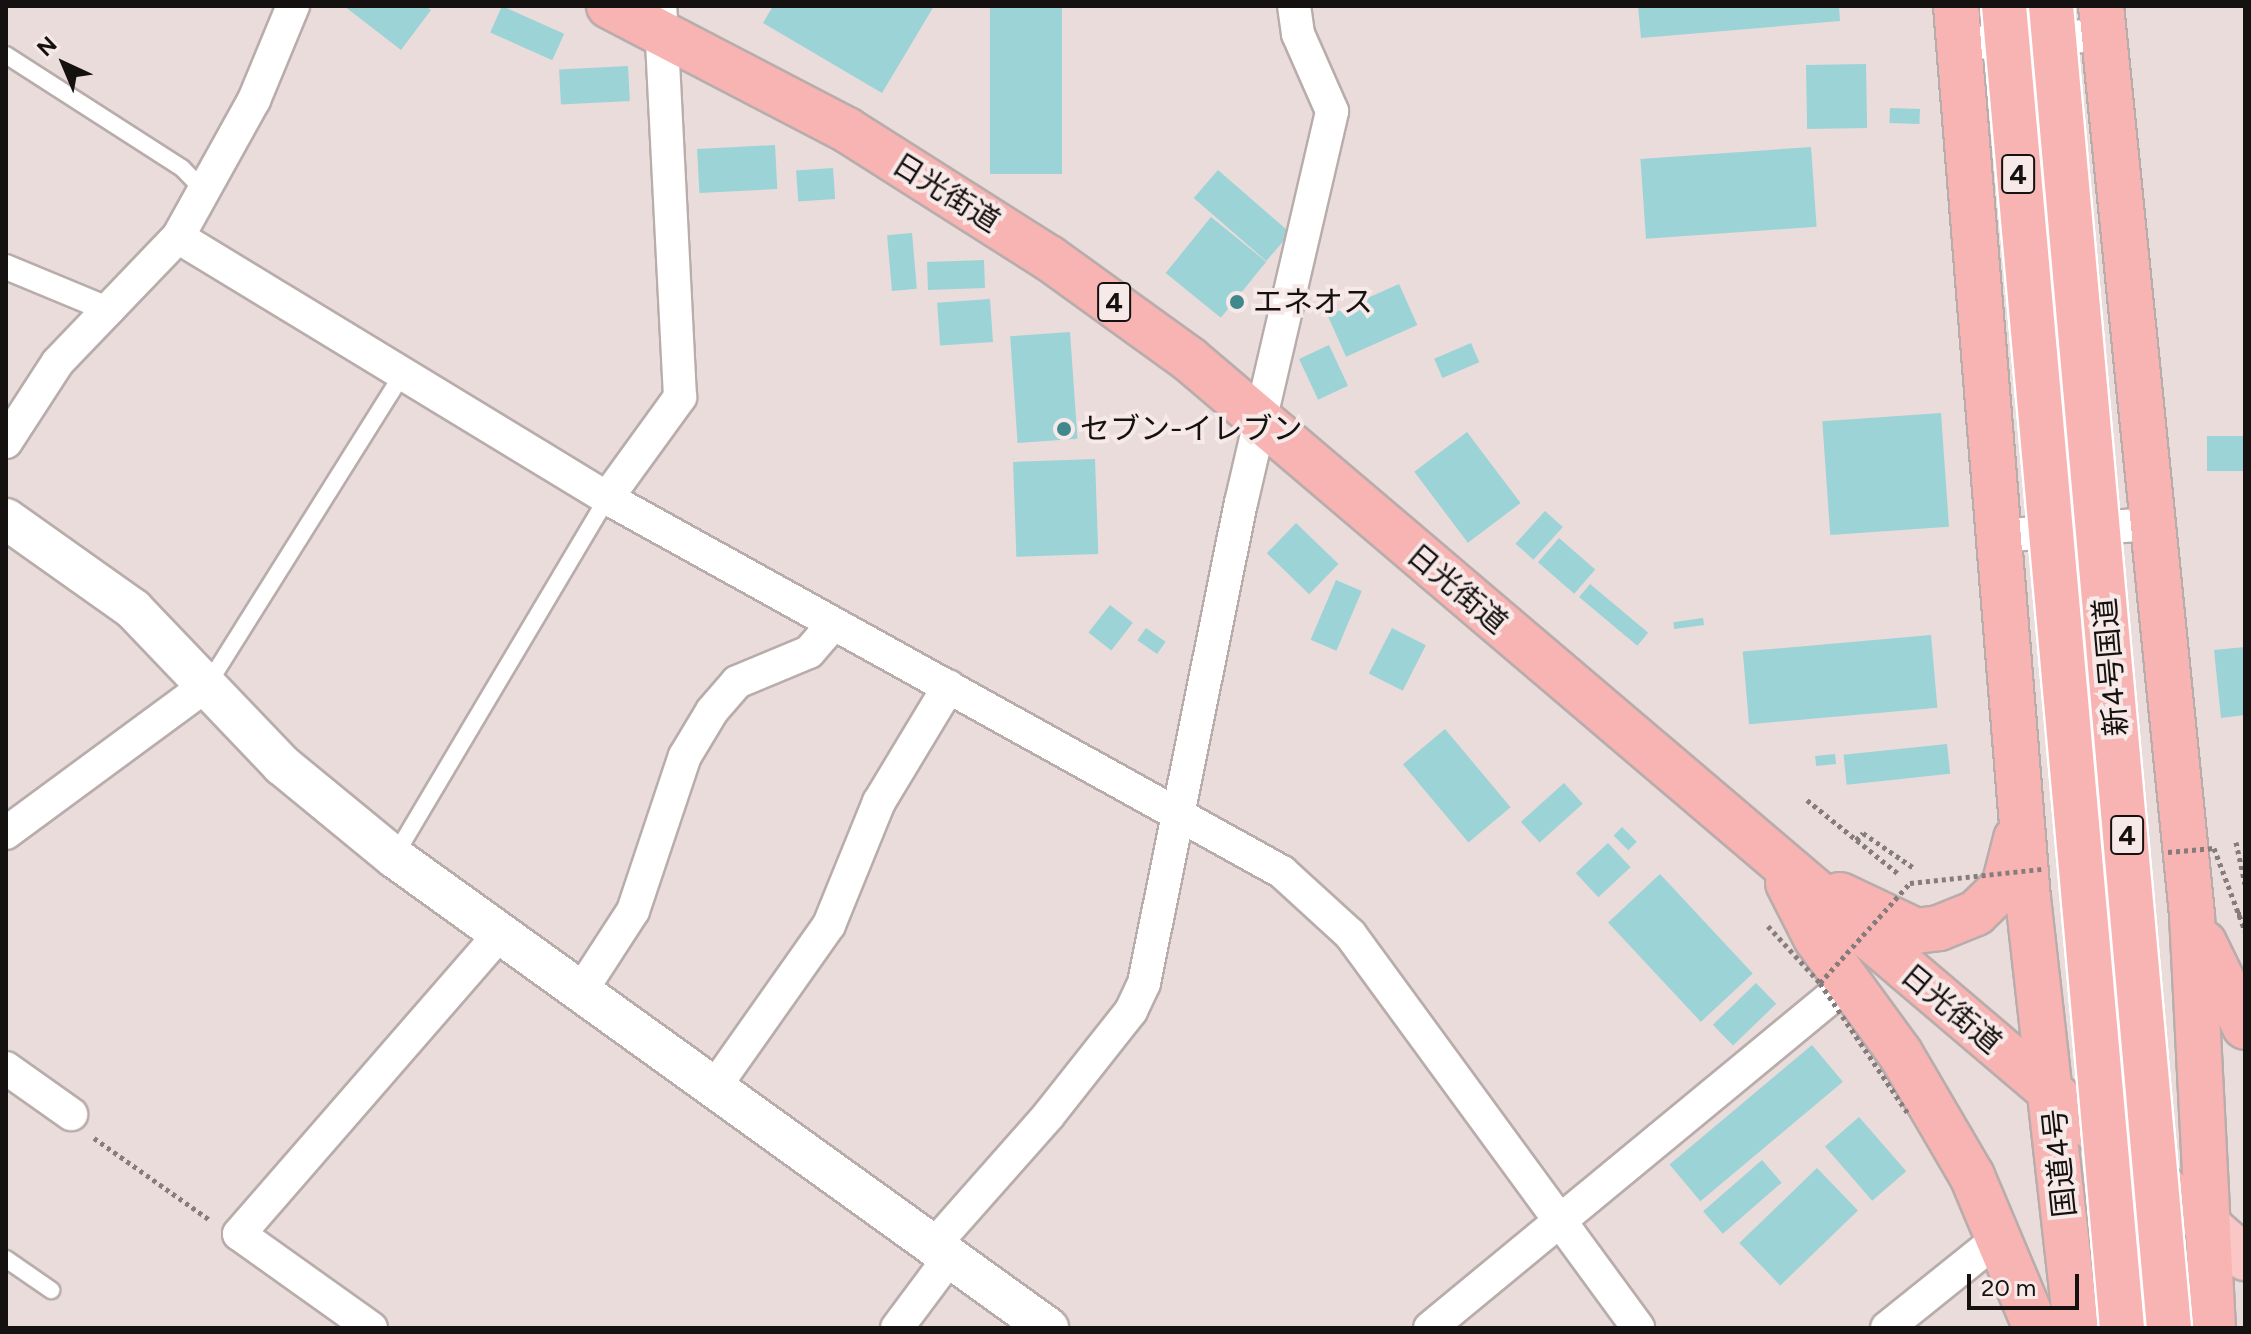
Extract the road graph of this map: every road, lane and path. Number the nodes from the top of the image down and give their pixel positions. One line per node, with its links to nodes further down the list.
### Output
1 (293, 6): 10 (street)
2 (609, 6): 6 (highway, 日光街道 / 4)
3 (1294, 6): 15 (street)
4 (2004, 6): 63 (highway, 新4号国道 / 4, bridge)
5 (2051, 6): 64 (highway, 新4号国道 / 4, bridge)
6 (659, 18): 15 (highway, 日光街道 / 4); 17 (street)
7 (2102, 20): 8 (street); 19 (highway)
8 (1958, 25): 20 (highway, 国道4号)
9 (6, 55): 10 (lane)
10 (206, 193): 11 (street)
11 (178, 237): 13 (street); 14 (street)
12 (6, 267): 13 (street)
13 (112, 311): 16 (street)
14 (405, 370): 17 (street); 22 (lane)
15 (1264, 420): 25 (street); 31 (highway, 日光街道 / 4)
16 (6, 442)
17 (607, 498): 21 (street); 30 (lane)
18 (6, 519): 22 (street)
19 (2149, 524): 20 (street); 36 (highway)
20 (1999, 536): 26 (highway, 国道4号)
21 (832, 626): 23 (street); 40 (street)
22 (208, 684): 27 (street); 30 (street)
23 (949, 686): 25 (street); 43 (street)
24 (1807, 800): 28 (path)
25 (1175, 818): 47 (street); 51 (street)
26 (2021, 820): 31 (highway); 44 (highway, 国道4号)
27 (6, 833)
28 (1856, 840): 32 (path); 39 (path, bridge)
29 (2236, 842): 33 (path)
30 (394, 857): 38 (street)
31 (1780, 866): 39 (highway, 4); 44 (highway, 日光街道 / 4)
32 (1914, 868)
33 (2245, 884)
34 (2237, 914): 35 (path, bridge)
35 (2245, 914)
36 (2192, 915): 41 (highway); 48 (highway)
37 (1768, 926): 39 (path, bridge)
38 (500, 934): 40 (street); 49 (street)
39 (1833, 984): 46 (path, bridge); 47 (street); 50 (highway, 4)
40 (581, 991): 43 (street)
41 (2245, 1027)
42 (6, 1068): 45 (street)
43 (714, 1088): 51 (street)
44 (2053, 1094): 48 (highway, 日光街道 / 4); 62 (highway, 国道4号)
45 (71, 1114): 49 (path)
46 (1909, 1115)
47 (1562, 1220): 58 (street); 59 (street)
48 (2204, 1222): 52 (main road, 日光街道); 65 (highway)
49 (239, 1234): 55 (street)
50 (2000, 1237): 60 (street); 61 (highway, 4)
51 (942, 1251): 56 (street); 57 (street)
52 (2245, 1258)
53 (6, 1259): 54 (lane)
54 (51, 1290)
55 (371, 1328)
56 (897, 1328)
57 (1048, 1328)
58 (1430, 1328)
59 (1638, 1328)
60 (1887, 1328)
61 (2036, 1328)
62 (2076, 1328)
63 (2122, 1328)
64 (2169, 1328)
65 (2213, 1328)

